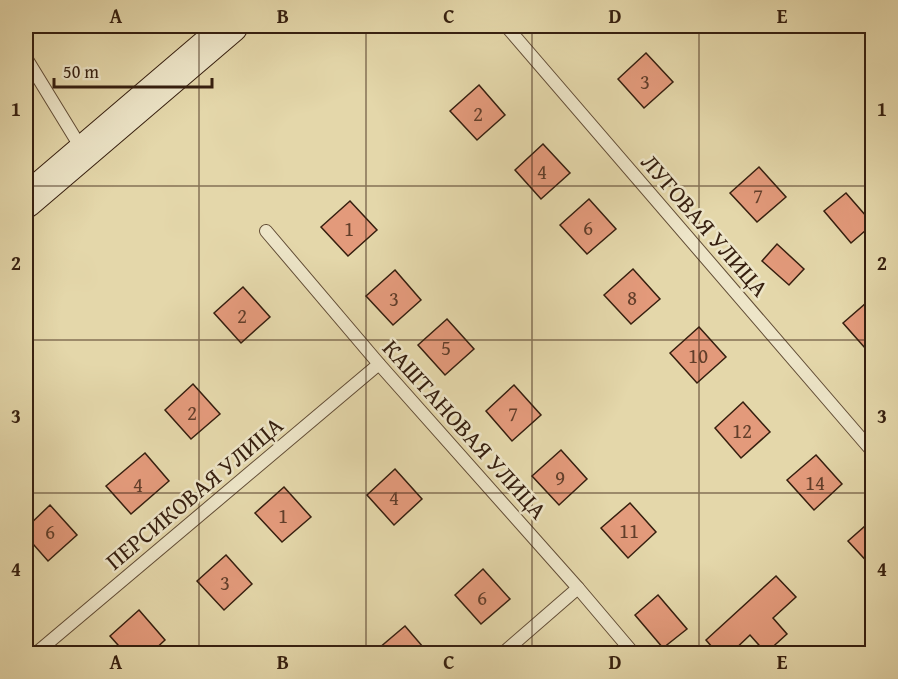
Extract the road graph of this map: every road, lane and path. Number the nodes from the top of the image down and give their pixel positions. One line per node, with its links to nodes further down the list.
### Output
1 (231, 26): 4 (main road)
2 (506, 26): 8 (lane, ЛУГОВАЯ УЛИЦА)
3 (26, 58): 4 (lane)
4 (83, 151): 5 (main road)
5 (26, 201)
6 (266, 231): 7 (lane, КАШТАНОВАЯ УЛИЦА)
7 (379, 364): 9 (lane, КАШТАНОВАЯ УЛИЦА); 10 (lane, ПЕРСИКОВАЯ УЛИЦА)
8 (873, 451)
9 (578, 588): 11 (lane); 12 (lane, КАШТАНОВАЯ УЛИЦА)
10 (35, 654)
11 (502, 654)
12 (634, 654)

